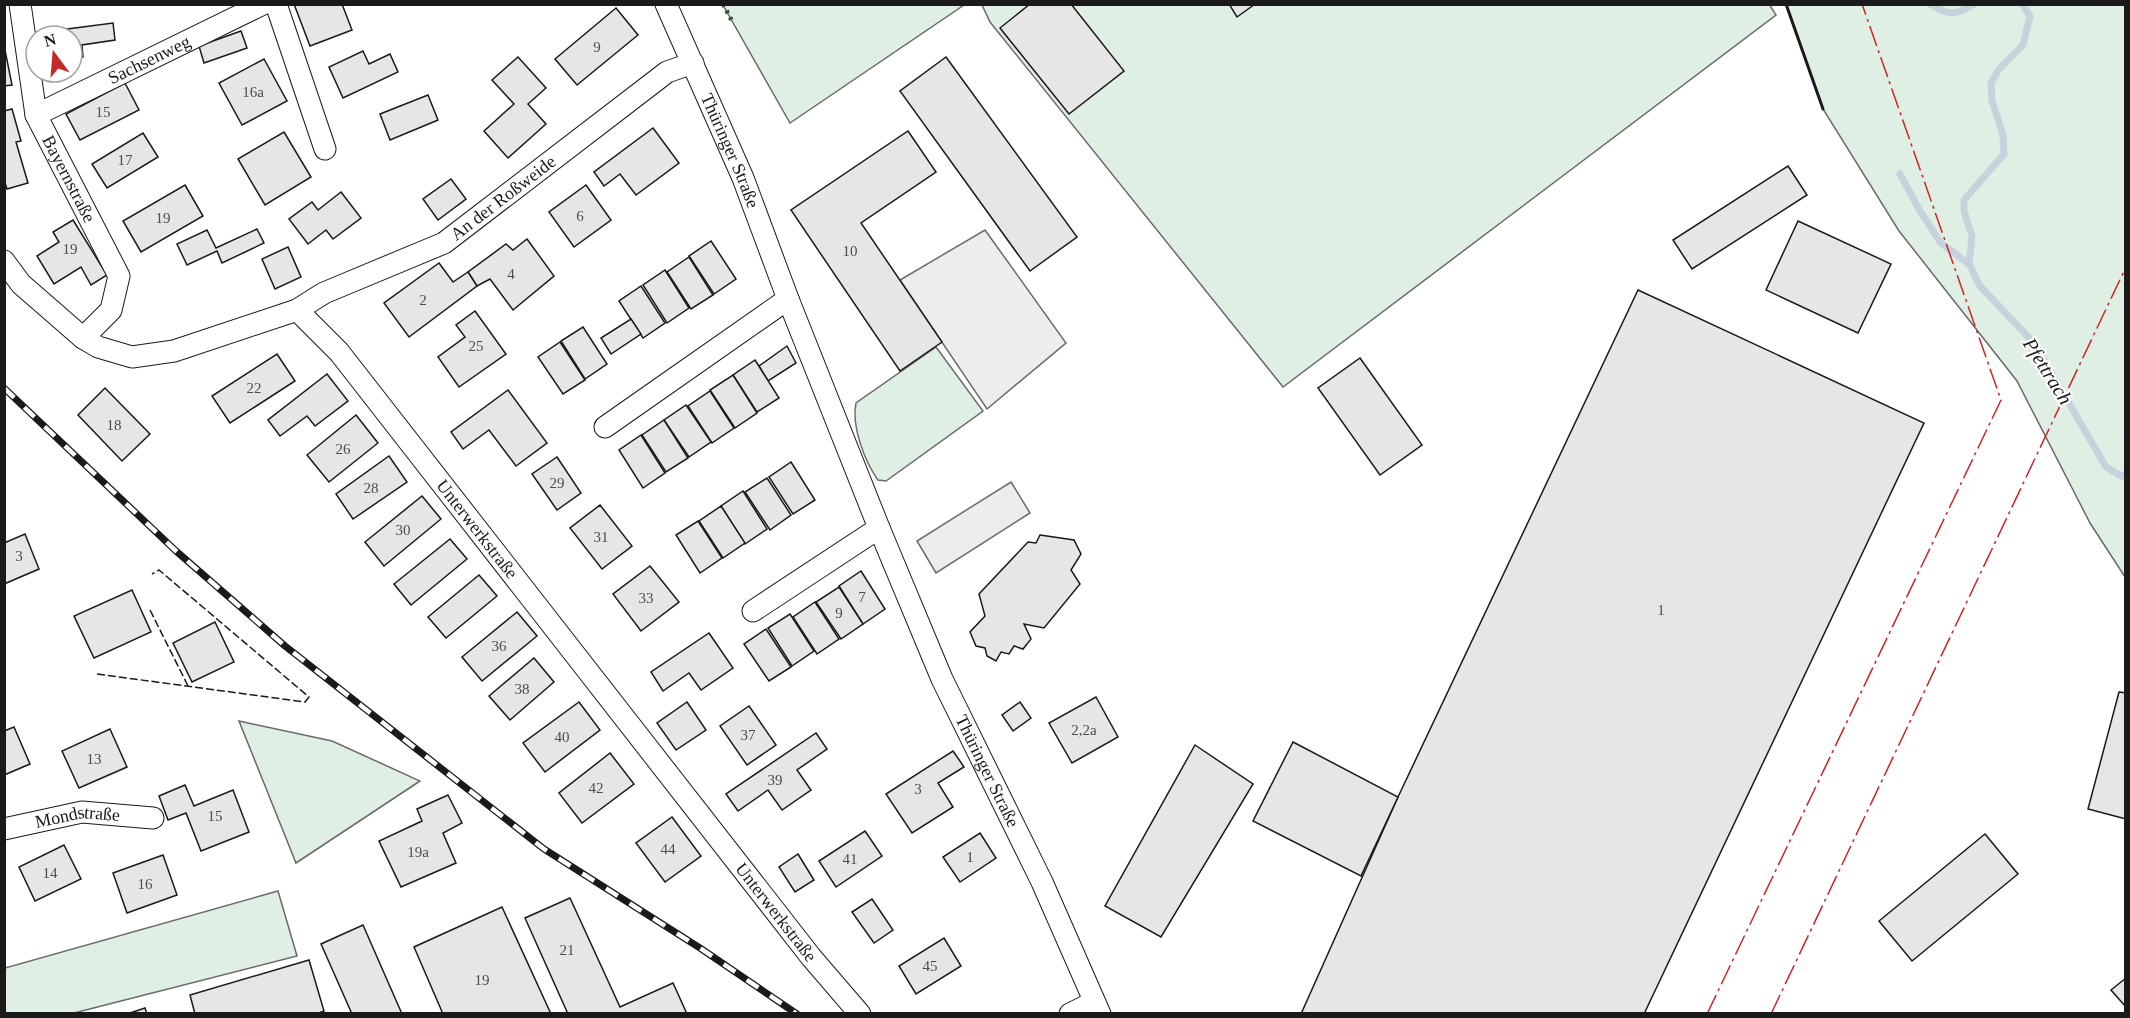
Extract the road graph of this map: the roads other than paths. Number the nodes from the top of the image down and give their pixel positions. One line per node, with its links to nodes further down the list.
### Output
1 (20, 4): 6 (street, Bayernstraße)
2 (263, 4): 6 (street, Sachsenweg)
3 (276, 4): 7 (street)
4 (666, 4): 5 (street, Thüringer Straße)
5 (693, 63): 9 (street, Thüringer Straße); 10 (street, An der Roßweide)
6 (36, 115): 11 (street, Bayernstraße)
7 (325, 149)
8 (4, 261): 11 (street)
9 (788, 299): 12 (street); 13 (street, Thüringer Straße)
10 (297, 310): 11 (street); 18 (street, Unterwerkstraße)
11 (83, 338)
12 (605, 427)
13 (879, 528): 14 (street); 17 (street, Thüringer Straße)
14 (753, 611)
15 (153, 818): 16 (street, Mondstraße)
16 (4, 829)
17 (1097, 1008): 19 (street)
18 (860, 1014)
19 (1070, 1014)

